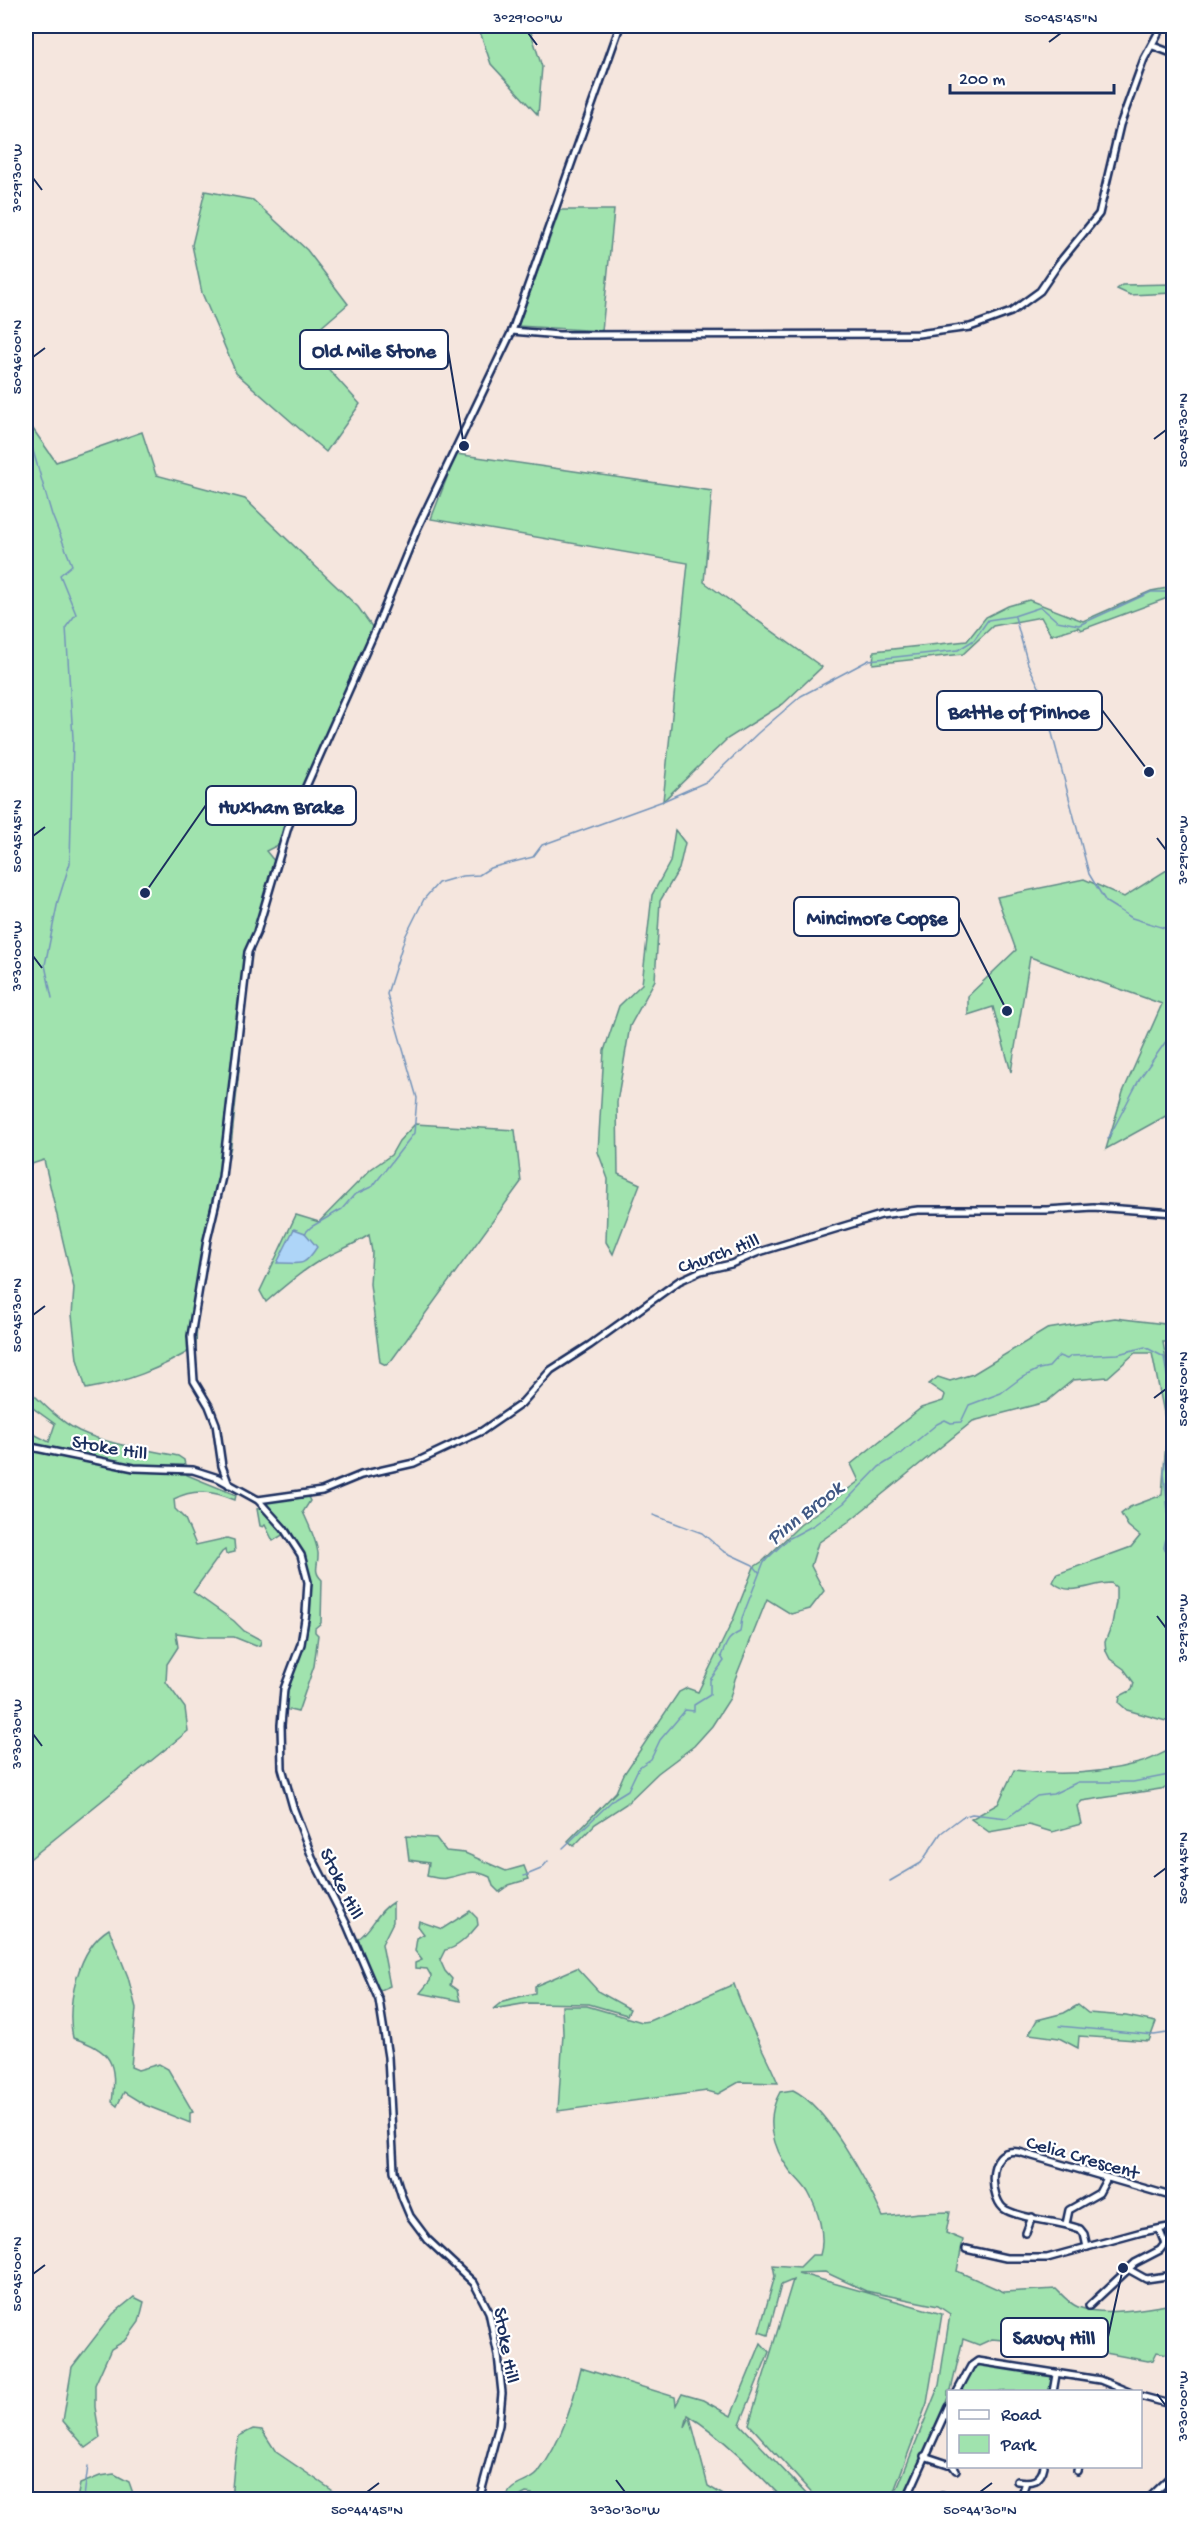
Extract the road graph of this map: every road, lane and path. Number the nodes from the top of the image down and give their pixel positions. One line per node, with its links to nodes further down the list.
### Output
1 (620, 26): 5 (street)
2 (1162, 26): 3 (street)
3 (1153, 46): 4 (street); 5 (street)
4 (1173, 54)
5 (513, 331): 8 (street)
6 (1173, 1213): 11 (street, Church Hill)
7 (26, 1446): 9 (street, Stoke Hill)
8 (224, 1471): 9 (street); 10 (street)
9 (218, 1478): 10 (street, Stoke Hill)
10 (230, 1485): 11 (street, Stoke Hill)
11 (258, 1500): 39 (street, Stoke Hill)
12 (1107, 2178): 13 (street, Celia Crescent); 14 (street, Celia Crescent); 15 (street)
13 (1173, 2197)
14 (1032, 2217): 15 (street, Celia Crescent); 19 (street)
15 (1066, 2224): 21 (street)
16 (1173, 2226): 17 (street)
17 (1159, 2229): 20 (street); 21 (street)
18 (1173, 2232): 20 (street)
19 (1026, 2234)
20 (1165, 2244): 23 (street)
21 (1087, 2247): 22 (street)
22 (966, 2249)
23 (1128, 2269): 24 (street); 25 (street)
24 (1173, 2275)
25 (1089, 2306)
26 (1056, 2375): 27 (street); 28 (street); 29 (street)
27 (958, 2390)
28 (1053, 2390)
29 (1126, 2390)
30 (1142, 2397): 31 (street)
31 (1173, 2405)
32 (947, 2413): 33 (street)
33 (924, 2456): 34 (street); 40 (street)
34 (947, 2464)
35 (1043, 2468): 38 (street)
36 (1173, 2474): 42 (street)
37 (1017, 2481): 38 (street)
38 (1026, 2482): 41 (street)
39 (479, 2499)
40 (906, 2499)
41 (1020, 2499)
42 (1147, 2499)

